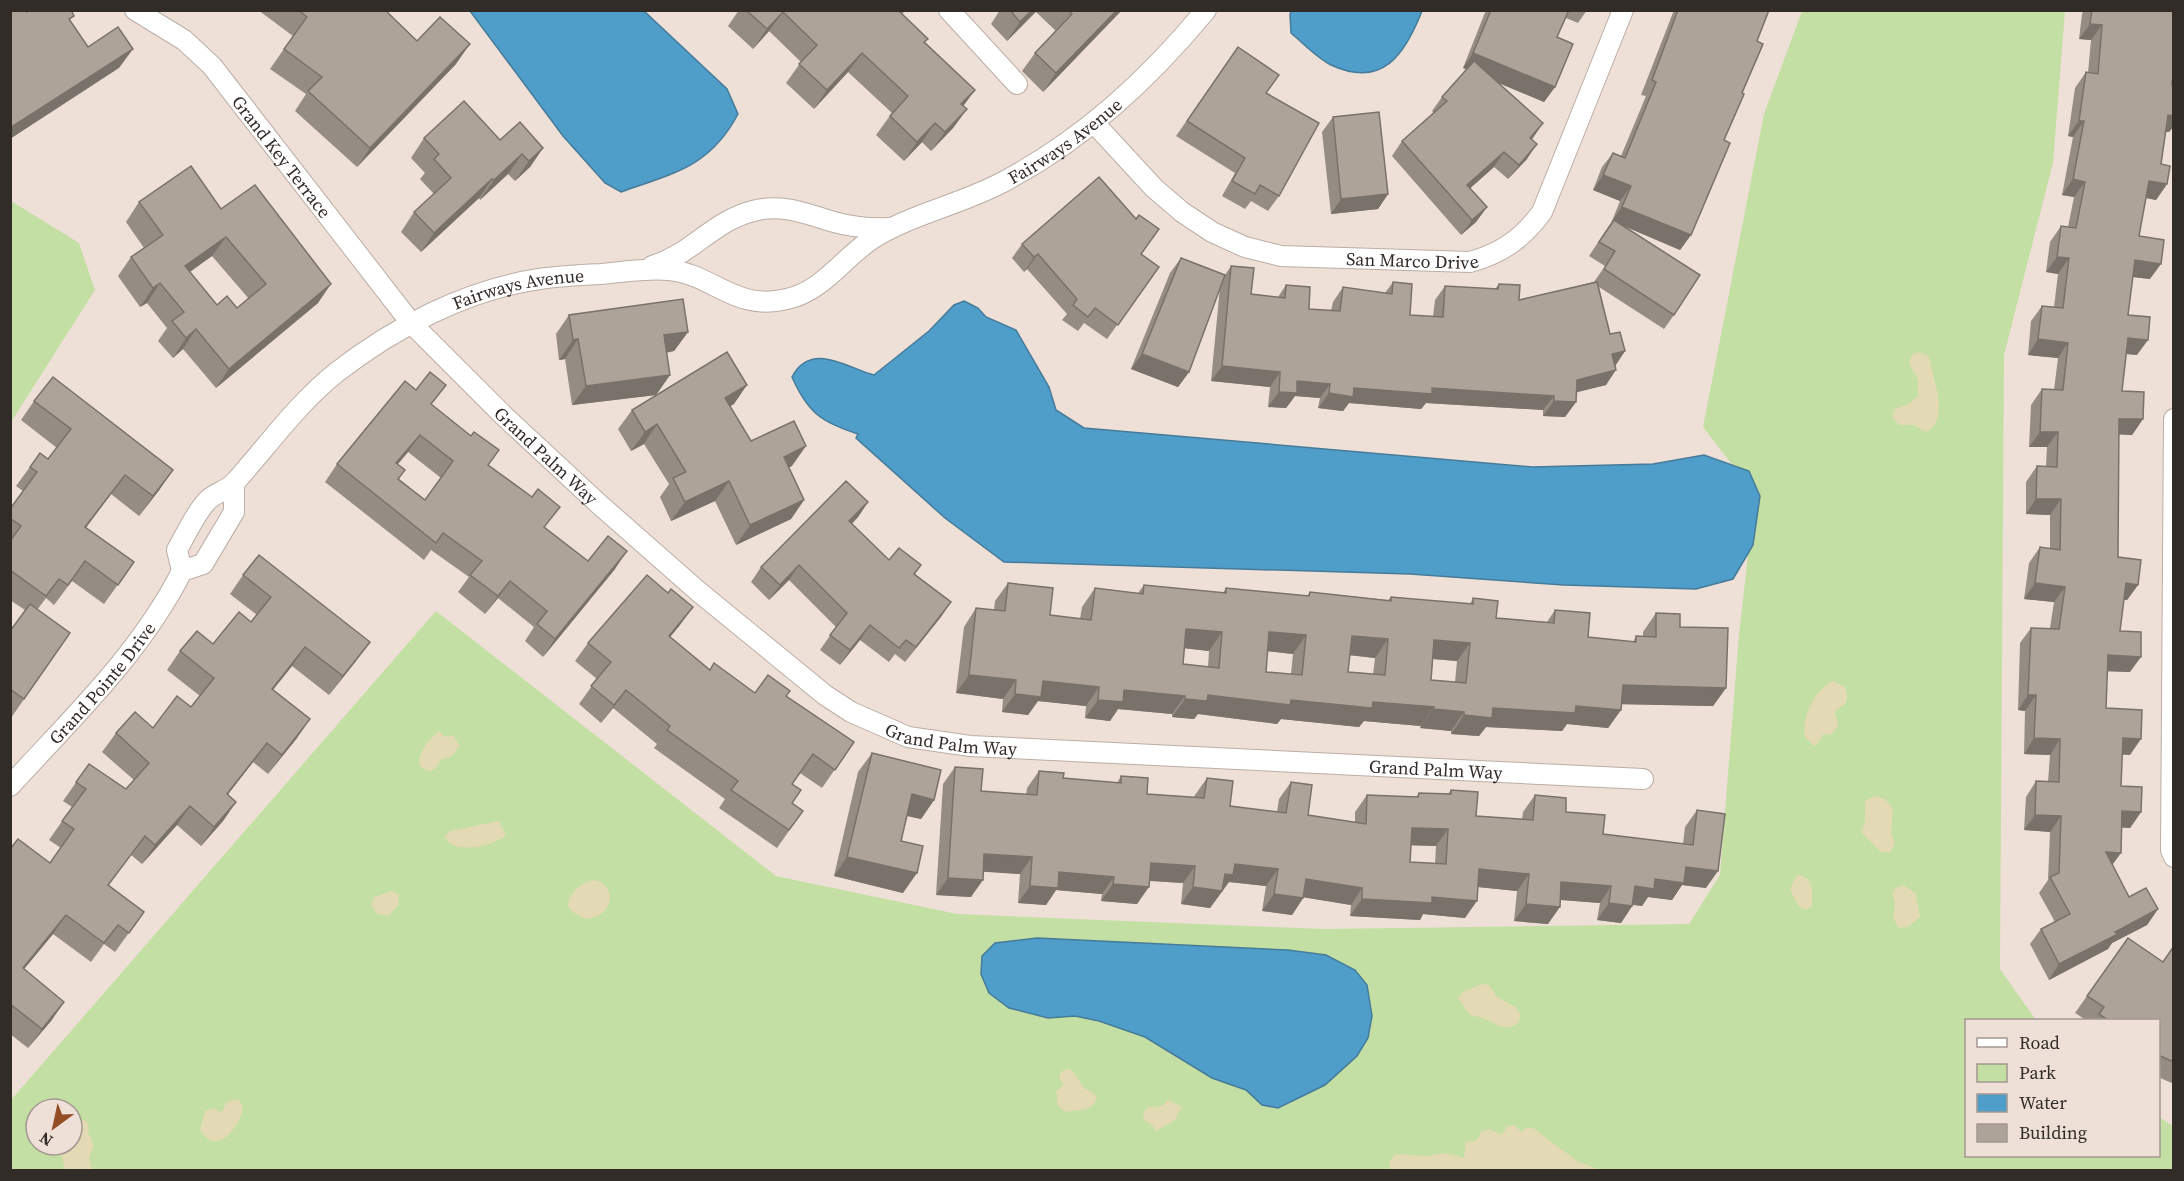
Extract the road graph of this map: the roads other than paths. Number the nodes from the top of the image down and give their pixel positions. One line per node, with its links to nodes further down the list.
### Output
1 (135, 10): 9 (street, Grand Key Terrace)
2 (949, 10): 5 (street)
3 (1206, 10): 6 (street, Fairways Avenue)
4 (1623, 10): 6 (street, San Marco Drive)
5 (1017, 84)
6 (1094, 123): 7 (street, Fairways Avenue)
7 (892, 228): 8 (street, Fairways Avenue); 8 (street, Fairways Avenue)
8 (631, 271): 9 (street, Fairways Avenue)
9 (411, 323): 11 (street); 13 (street, Grand Palm Way)
10 (2174, 419): 15 (street)
11 (234, 484): 12 (street, Grand Pointe Drive); 12 (street)
12 (183, 571): 14 (street, Grand Pointe Drive)
13 (1643, 779)
14 (10, 786)
15 (2174, 857)

